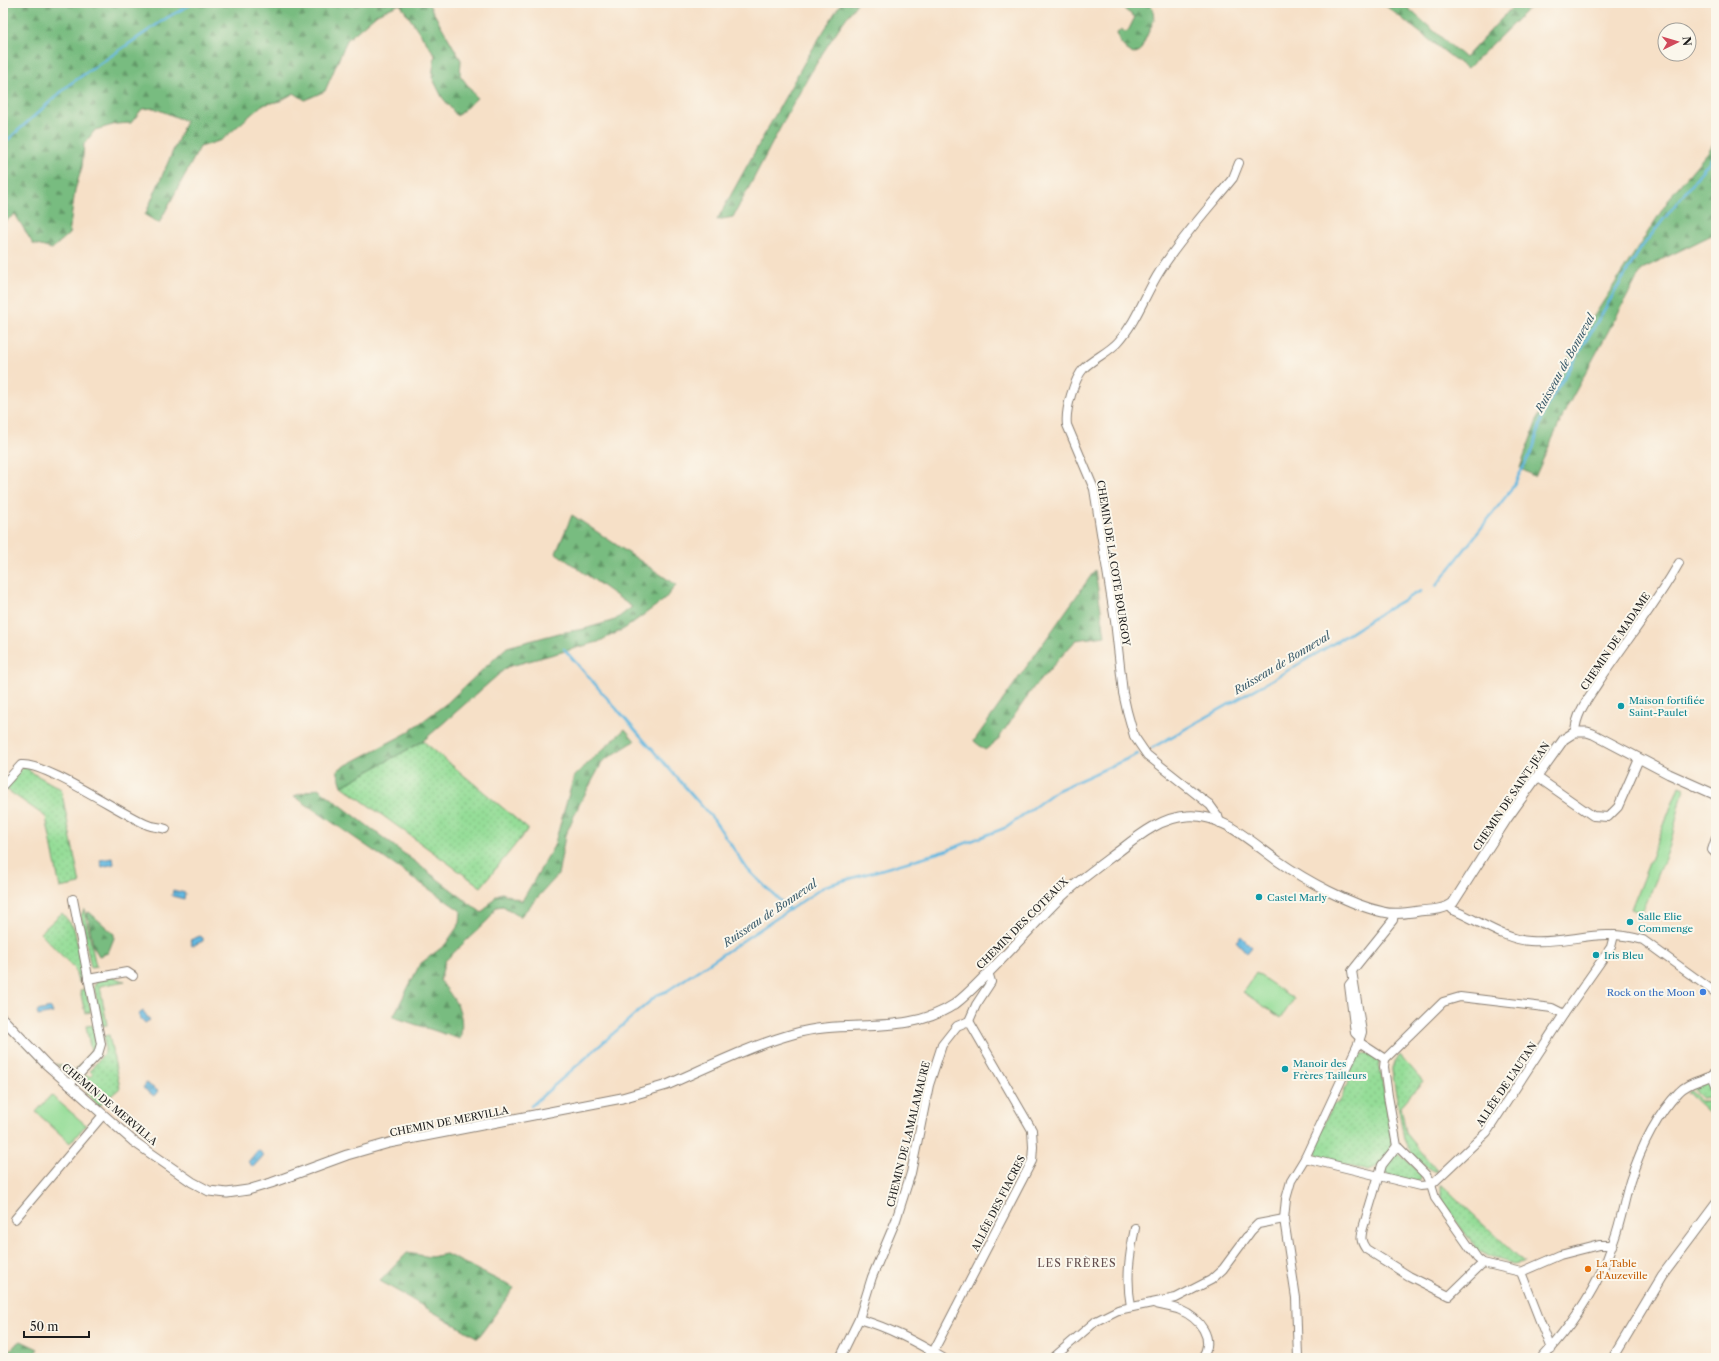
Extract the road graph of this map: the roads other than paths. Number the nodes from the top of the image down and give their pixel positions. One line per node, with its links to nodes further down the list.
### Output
1 (1239, 163): 8 (street, CHEMIN DE LA COTE BOURGOY)
2 (1679, 563): 3 (street, CHEMIN DE MADAME)
3 (1575, 732): 4 (street); 5 (street, CHEMIN DE SAINT-JEAN)
4 (1639, 759): 5 (street); 7 (street)
5 (1537, 777): 13 (street, CHEMIN DE SAINT-JEAN)
6 (3, 785): 9 (street)
7 (1716, 795)
8 (1220, 822): 14 (street, CHEMIN DES COTEAUX); 16 (street, CHEMIN DES COTEAUX)
9 (166, 828)
10 (1716, 838): 11 (street)
11 (1716, 854)
12 (73, 899): 18 (street)
13 (1450, 906): 14 (street, CHEMIN DES COTEAUX); 15 (street)
14 (1394, 913): 24 (street)
15 (1614, 934): 19 (street); 21 (street, ALLÉE DE L'AUTAN)
16 (988, 972): 20 (street, CHEMIN DES COTEAUX); 23 (street)
17 (133, 976): 18 (street)
18 (88, 979): 27 (street)
19 (1716, 993)
20 (953, 1005): 29 (street, CHEMIN DE MERVILLA)
21 (1564, 1014): 25 (street); 33 (street, ALLÉE DE L'AUTAN)
22 (3, 1019): 27 (street, CHEMIN DE MERVILLA)
23 (969, 1021): 43 (street, CHEMIN DE LAMALAMAURE); 45 (street, ALLÉE DES FIACRES)
24 (1359, 1040): 25 (street); 31 (street)
25 (1385, 1059): 30 (street)
26 (1714, 1074): 28 (street); 38 (street)
27 (69, 1085): 29 (street, CHEMIN DE MERVILLA)
28 (1716, 1085)
29 (104, 1115): 35 (street)
30 (1397, 1146): 32 (street); 33 (street)
31 (1305, 1158): 32 (street); 36 (street)
32 (1379, 1178): 33 (street); 39 (street)
33 (1431, 1185): 39 (street)
34 (1716, 1204): 52 (street)
35 (15, 1219)
36 (1284, 1219): 41 (street); 50 (street)
37 (1135, 1228): 42 (street)
38 (1612, 1245): 40 (street); 44 (street)
39 (1483, 1263): 40 (street)
40 (1521, 1272): 44 (street)
41 (1152, 1303): 42 (street); 49 (street)
42 (1131, 1308): 48 (street)
43 (859, 1319): 45 (street); 46 (street, CHEMIN DE LAMALAMAURE)
44 (1551, 1349): 51 (street)
45 (933, 1352): 47 (street)
46 (840, 1358)
47 (943, 1358)
48 (1053, 1358)
49 (1202, 1358)
50 (1298, 1358)
51 (1542, 1358)
52 (1613, 1358)

